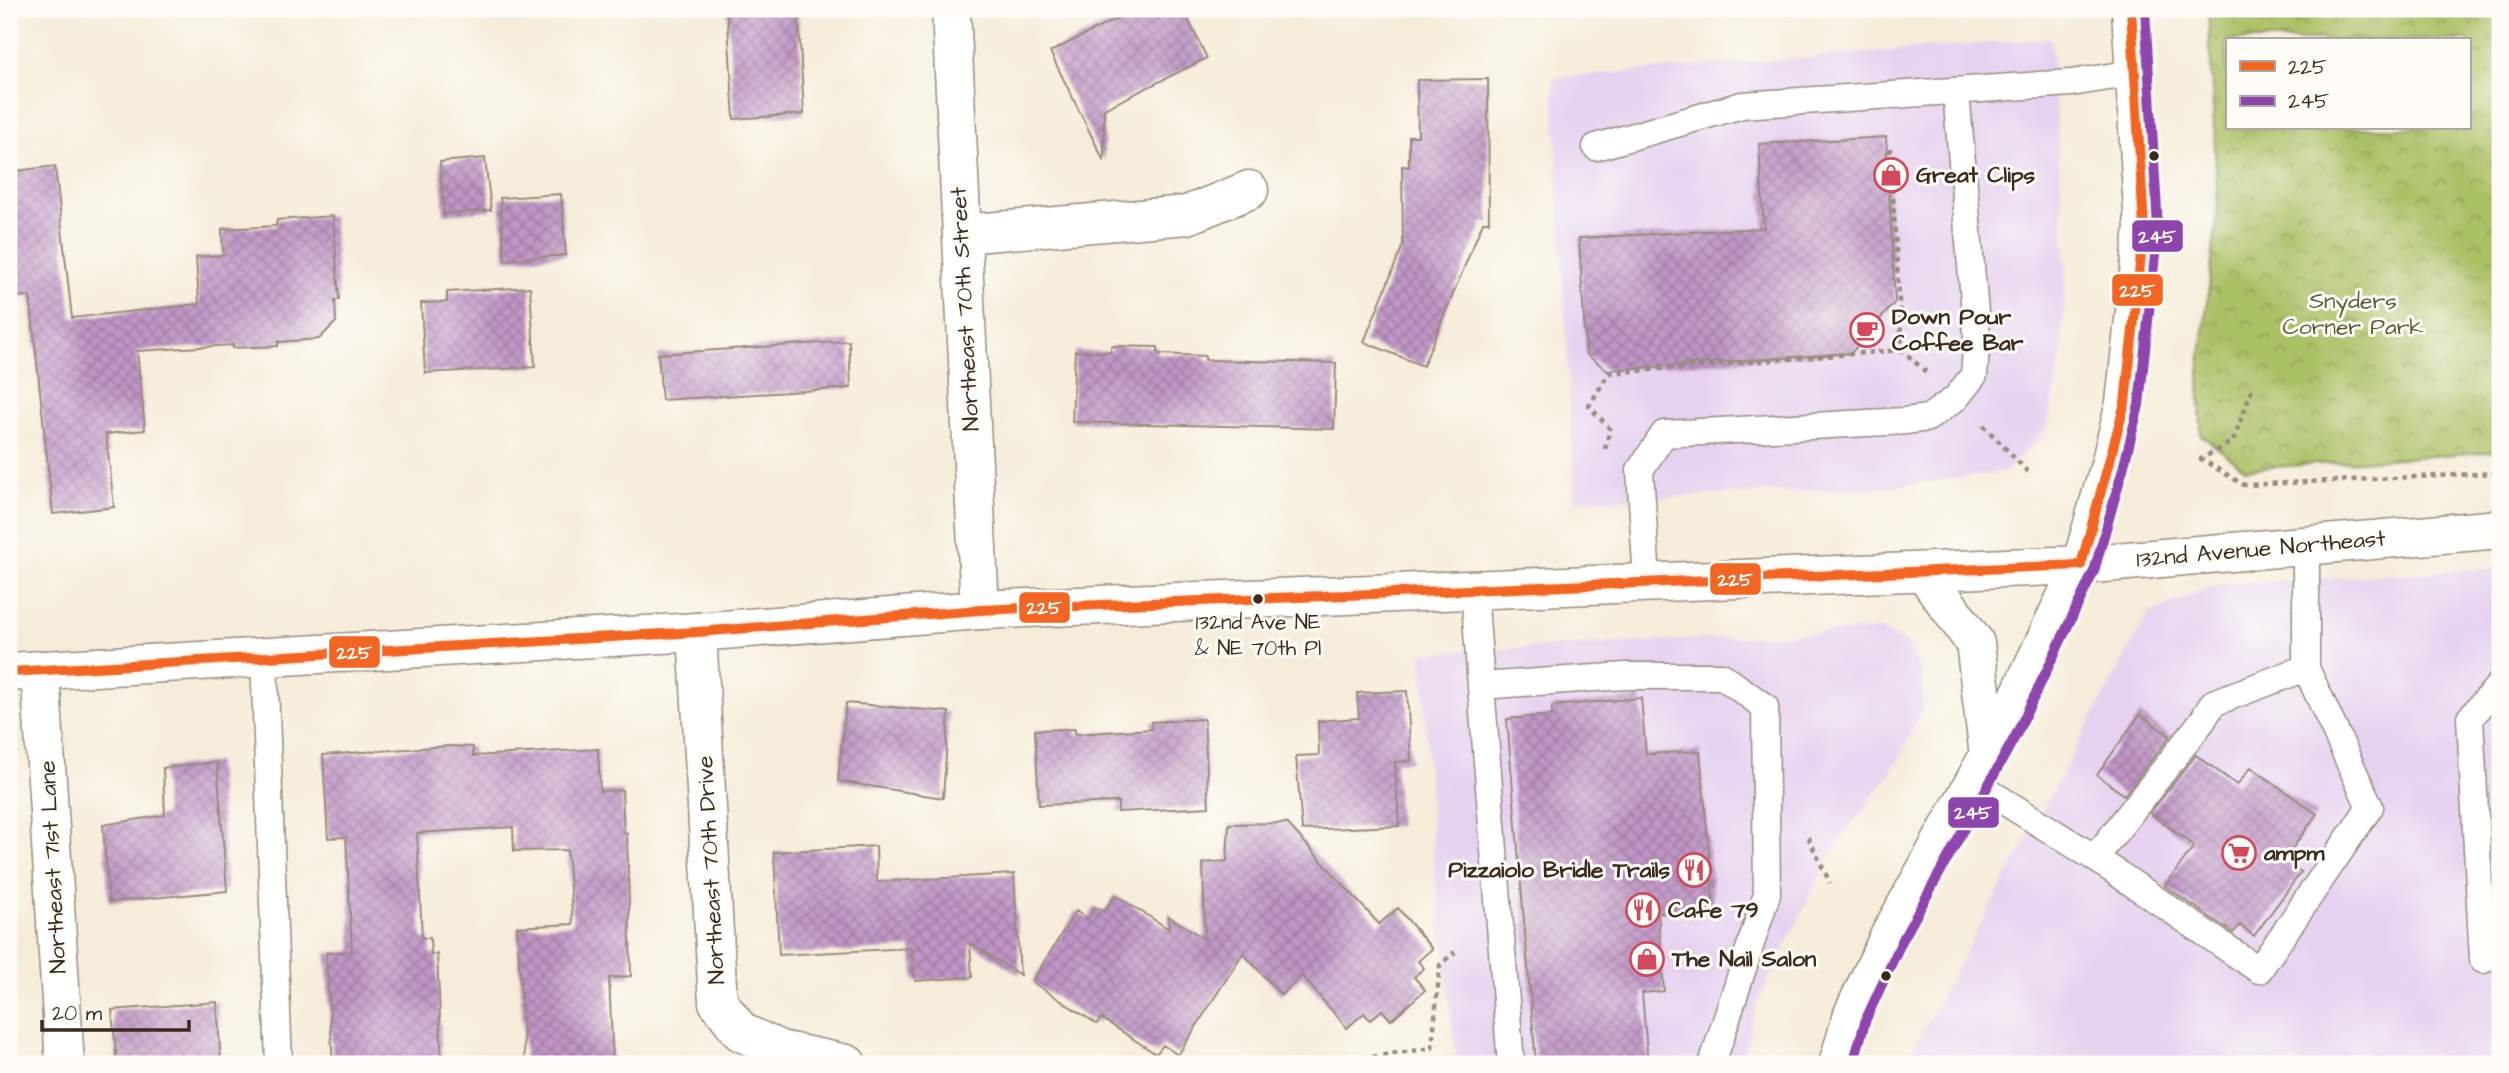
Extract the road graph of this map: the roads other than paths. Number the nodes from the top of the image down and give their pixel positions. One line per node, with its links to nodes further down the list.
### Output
1 (951, 9): 7 (main road, Northeast 70th Street)
2 (2131, 9): 3 (main road)
3 (2134, 73): 4 (lane); 10 (main road)
4 (1956, 92): 5 (lane); 12 (lane)
5 (1596, 147)
6 (1249, 190): 7 (main road)
7 (962, 234): 14 (main road, Northeast 70th Street)
8 (2500, 529): 9 (main road, 132nd Avenue Northeast)
9 (2306, 545): 10 (main road, 132nd Avenue Northeast); 17 (lane)
10 (2081, 565): 11 (main road, 132nd Avenue Northeast); 21 (main road)
11 (1924, 572): 12 (main road, 132nd Avenue Northeast); 21 (main road)
12 (1647, 581): 13 (main road, 132nd Avenue Northeast)
13 (1474, 589): 14 (main road, 132nd Avenue Northeast); 20 (lane)
14 (980, 610): 15 (main road, 132nd Avenue Northeast)
15 (697, 632): 16 (main road, 132nd Avenue Northeast); 26 (main road, Northeast 70th Drive)
16 (264, 657): 18 (main road, 132nd Avenue Northeast); 25 (lane)
17 (2306, 668): 22 (lane); 22 (lane)
18 (25, 671): 24 (main road, Northeast 71st Lane)
19 (2500, 684): 23 (lane)
20 (1481, 686): 27 (lane); 28 (lane)
21 (1981, 769): 22 (lane); 29 (main road)
22 (2095, 858)
23 (2483, 960)
24 (65, 1064)
25 (279, 1064)
26 (847, 1064)
27 (1511, 1064)
28 (1712, 1064)
29 (1838, 1064)

